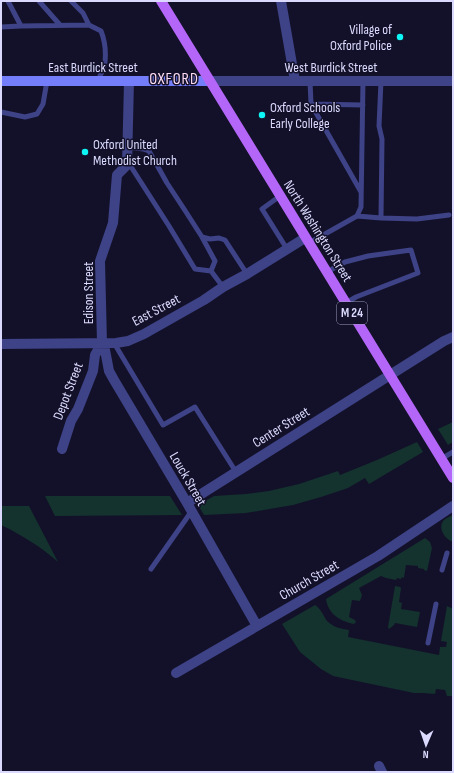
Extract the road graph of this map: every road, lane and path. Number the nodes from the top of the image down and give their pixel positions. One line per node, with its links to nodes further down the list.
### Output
1 (8, 1): 8 (lane)
2 (39, 1): 6 (lane)
3 (71, 1): 7 (lane)
4 (161, 1): 14 (main road, M 24)
5 (281, 1): 15 (street)
6 (60, 25): 7 (lane); 8 (lane)
7 (89, 25): 12 (lane)
8 (21, 26): 9 (lane)
9 (1, 28)
10 (1, 81): 11 (main road, East Burdick Street)
11 (47, 81): 12 (main road, East Burdick Street); 22 (lane)
12 (98, 81): 13 (main road, East Burdick Street)
13 (129, 81): 14 (main road, East Burdick Street); 23 (street)
14 (209, 81): 15 (street, West Burdick Street); 26 (main road, North Washington Street / M 24)
15 (295, 81): 16 (street, West Burdick Street)
16 (310, 81): 17 (street, West Burdick Street); 20 (lane)
17 (363, 81): 18 (street, West Burdick Street); 21 (lane)
18 (381, 81): 19 (street, West Burdick Street); 29 (lane)
19 (453, 81)
20 (311, 104): 21 (lane); 25 (lane)
21 (363, 105): 25 (lane)
22 (1, 112)
23 (127, 147): 24 (street); 30 (lane)
24 (127, 160): 33 (lane); 39 (street, Edison Street)
25 (361, 192): 28 (lane)
26 (280, 196): 31 (main road, North Washington Street / M 24); 32 (lane)
27 (449, 215): 29 (lane)
28 (357, 216): 29 (lane); 31 (lane)
29 (381, 218)
30 (202, 237): 33 (lane); 35 (lane)
31 (307, 240): 32 (street, East Street); 34 (main road, North Washington Street / M 24)
32 (287, 249): 35 (street, East Street)
33 (211, 271): 36 (lane)
34 (327, 272): 37 (main road, North Washington Street / M 24); 37 (lane)
35 (247, 274): 36 (street, East Street)
36 (223, 288): 40 (street, East Street)
37 (346, 303): 42 (main road, North Washington Street / M 24)
38 (453, 336): 42 (street, Center Street)
39 (102, 343): 40 (street, East Street); 41 (street, East Street); 43 (street, Depot Street); 49 (street, Louck Street)
40 (114, 343): 46 (lane)
41 (1, 344)
42 (390, 376): 45 (main road, North Washington Street / M 24); 46 (street, Center Street)
43 (62, 449)
44 (453, 452): 45 (lane)
45 (441, 459): 47 (main road, North Washington Street / M 24)
46 (236, 472): 49 (street, Center Street)
47 (453, 478)
48 (453, 506): 54 (street, Church Street)
49 (189, 507): 51 (lane); 54 (street, Louck Street)
50 (447, 553): 52 (lane)
51 (151, 569)
52 (442, 570)
53 (436, 604): 55 (lane)
54 (257, 626): 56 (street, Church Street)
55 (428, 644)
56 (176, 673)

